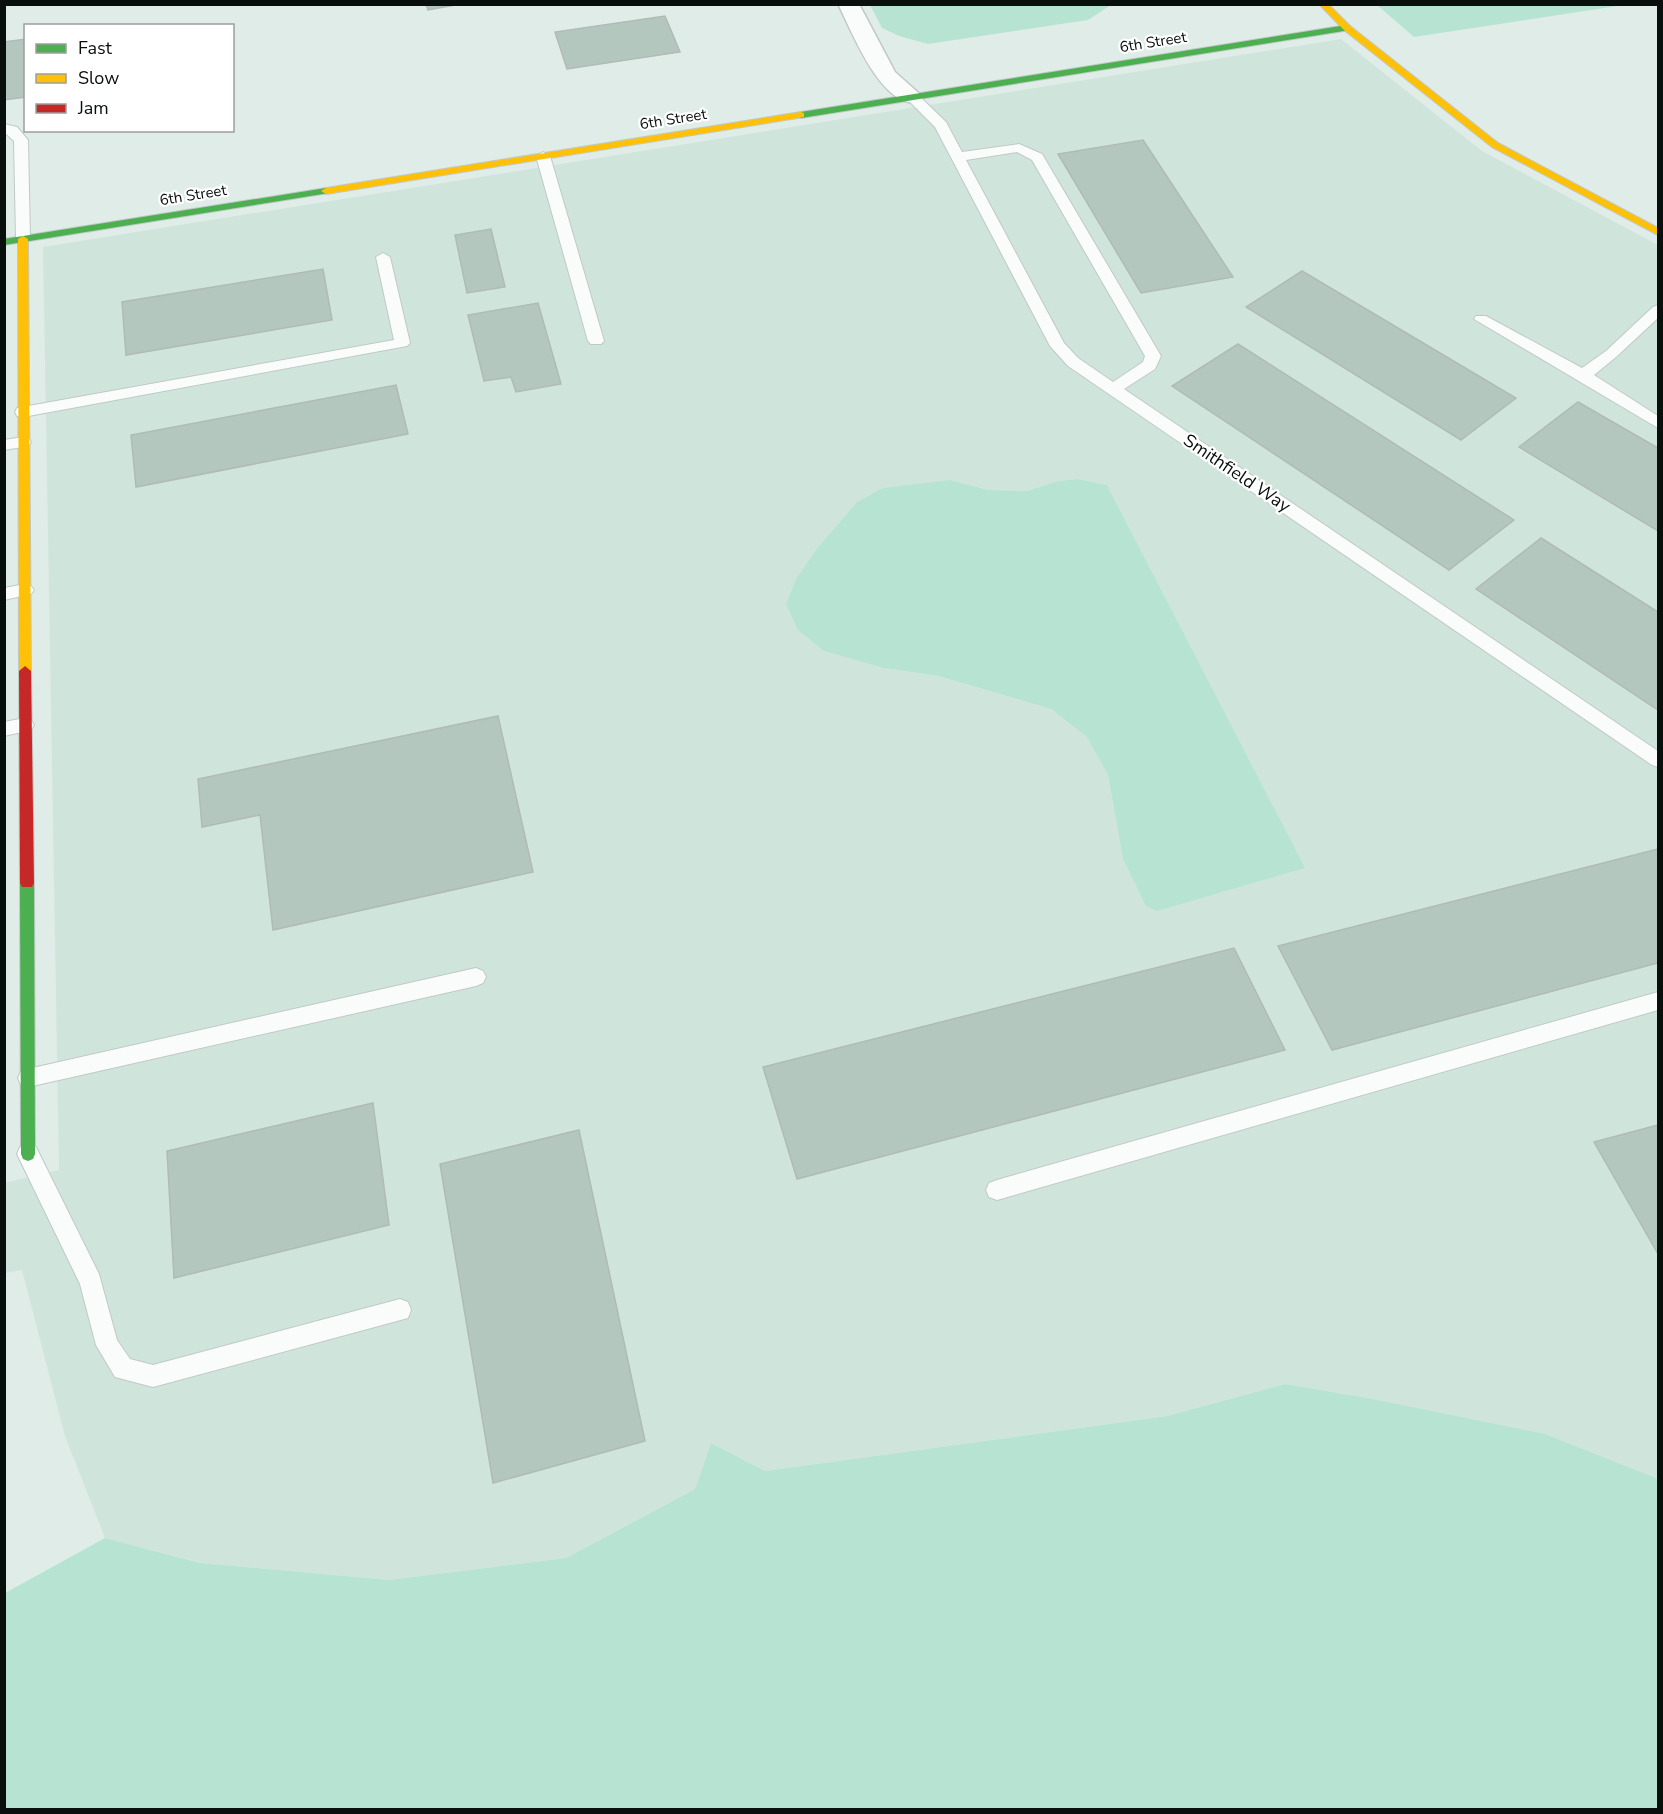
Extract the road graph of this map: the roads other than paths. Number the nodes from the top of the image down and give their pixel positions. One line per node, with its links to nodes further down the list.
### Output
1 (848, 4): 4 (street)
2 (1323, 4): 3 (street)
3 (1347, 28): 4 (street, 6th Street); 8 (street)
4 (912, 97): 6 (street, 6th Street); 7 (lane, Smithfield Way)
5 (4, 128): 9 (lane)
6 (543, 156): 9 (street, 6th Street); 14 (lane)
7 (958, 157): 16 (lane, Smithfield Way); 16 (lane)
8 (1659, 232)
9 (22, 239): 10 (street, 6th Street); 17 (street)
10 (4, 242)
11 (383, 257): 17 (lane)
12 (1659, 310): 15 (lane)
13 (1481, 319): 15 (lane)
14 (596, 341)
15 (1583, 375): 18 (lane)
16 (1114, 389): 25 (lane, Smithfield Way)
17 (23, 412): 19 (street)
18 (1659, 423)
19 (23, 442): 20 (lane); 21 (street)
20 (4, 445)
21 (25, 590): 22 (lane); 23 (street)
22 (4, 594)
23 (25, 725): 24 (lane); 28 (street)
24 (4, 729)
25 (1659, 760)
26 (476, 977): 28 (lane)
27 (1659, 1001): 30 (lane)
28 (28, 1078): 29 (street)
29 (28, 1154): 31 (lane)
30 (997, 1190)
31 (400, 1310)

